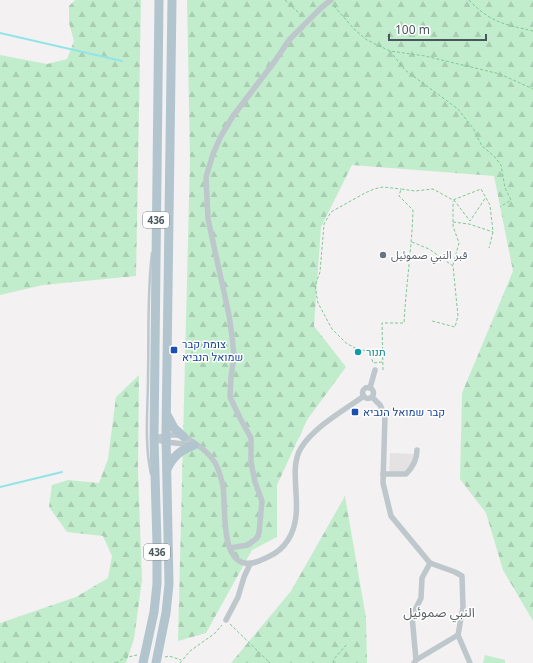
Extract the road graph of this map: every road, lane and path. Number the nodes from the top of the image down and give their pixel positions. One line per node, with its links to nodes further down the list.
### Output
1 (159, 0): 15 (main road, 436)
2 (172, 0): 27 (main road, 436)
3 (285, 0): 6 (path)
4 (469, 0): 7 (path)
5 (330, 1): 6 (street); 8 (path)
6 (308, 21): 36 (street)
7 (533, 31)
8 (390, 51): 9 (path); 13 (path)
9 (533, 89)
10 (401, 189): 12 (path); 17 (path); 21 (path)
11 (486, 197): 12 (path); 12 (path); 16 (path)
12 (453, 200): 14 (path)
13 (500, 207)
14 (453, 222): 16 (path); 19 (path)
15 (156, 225): 30 (main road, 436); 35 (lane)
16 (493, 232): 18 (path)
17 (412, 241): 19 (path); 21 (path)
18 (489, 248)
19 (453, 266): 20 (path)
20 (432, 321)
21 (383, 362): 23 (path)
22 (375, 370): 24 (street)
23 (383, 370)
24 (370, 388): 25 (street); 26 (street)
25 (364, 396): 26 (street); 38 (street)
26 (372, 397): 34 (street)
27 (166, 414): 28 (main road); 29 (main road, 436)
28 (184, 437): 29 (street); 31 (street)
29 (166, 438): 30 (street); 31 (street); 33 (main road, 436)
30 (154, 439): 35 (main road, 436)
31 (198, 447): 33 (main road); 36 (street)
32 (417, 450): 34 (street)
33 (167, 469): 44 (main road, 436)
34 (383, 474): 37 (street)
35 (156, 494): 43 (main road, 436)
36 (230, 548): 38 (street)
37 (430, 563): 40 (street); 42 (street)
38 (250, 564): 39 (street)
39 (226, 620): 45 (path); 46 (path)
40 (458, 635): 42 (street); 48 (street)
41 (347, 644): 47 (path)
42 (415, 661)
43 (143, 663)
44 (156, 663)
45 (180, 663)
46 (270, 663)
47 (333, 663)
48 (470, 663)

